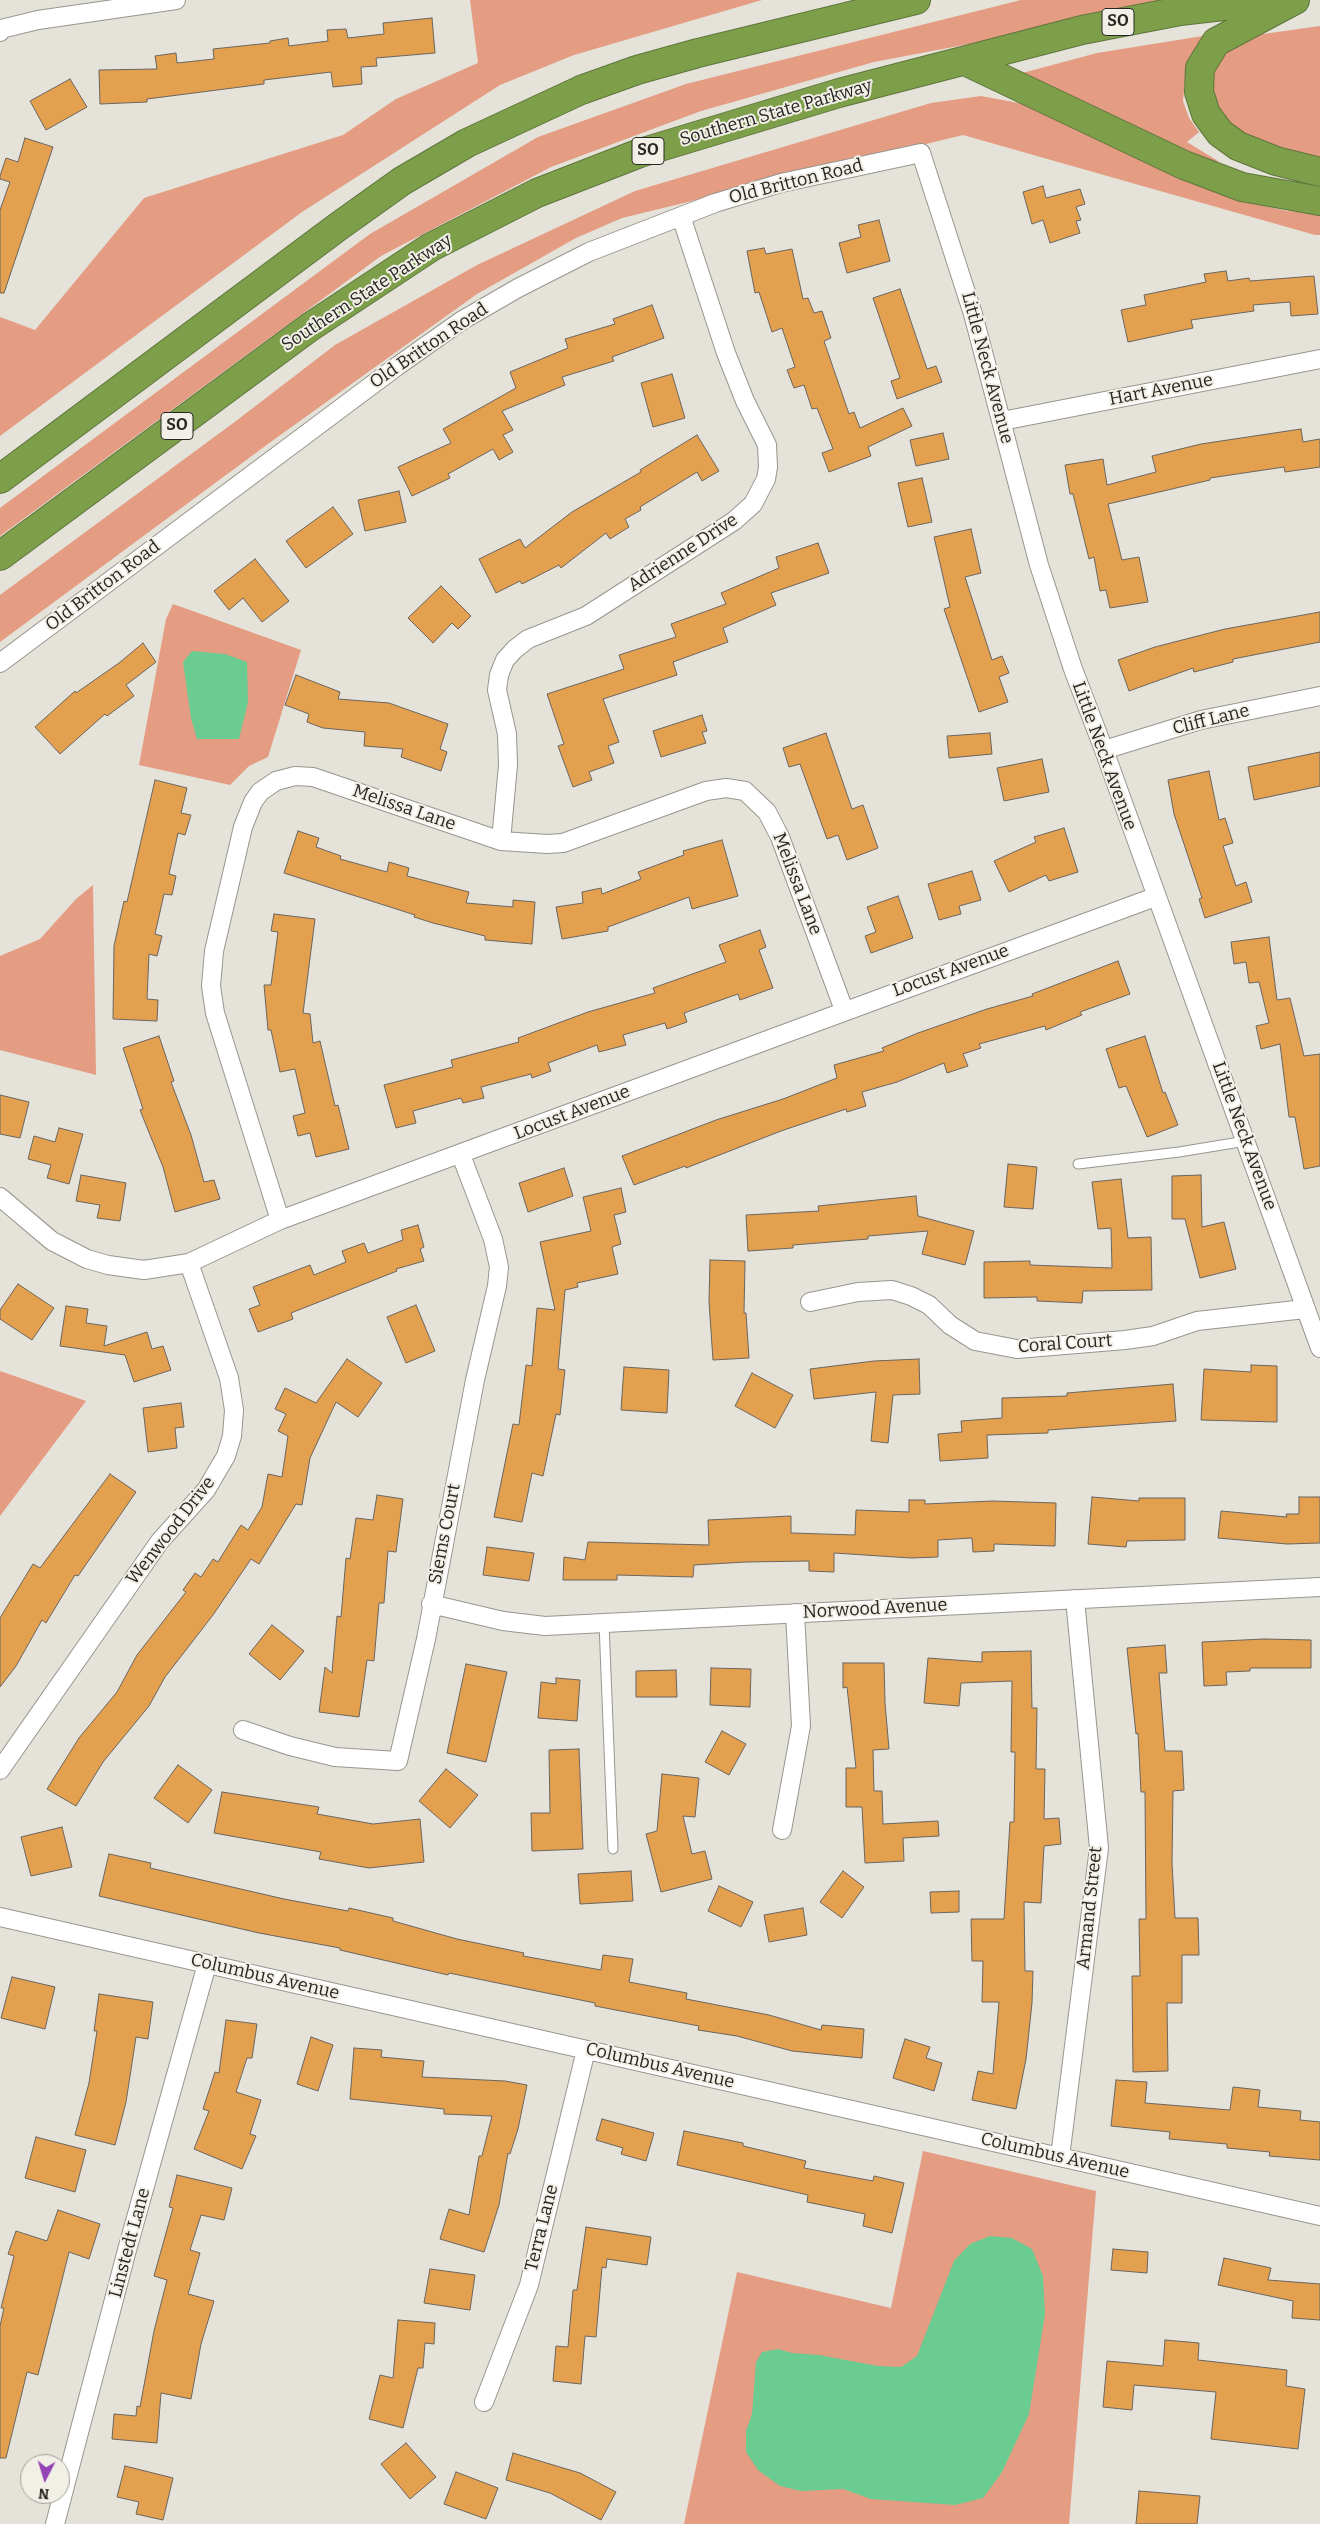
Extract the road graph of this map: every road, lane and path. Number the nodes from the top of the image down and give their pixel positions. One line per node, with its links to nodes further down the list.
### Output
1 (176, 0): 7 (street)
2 (853, 0): 6 (highway)
3 (916, 0): 6 (highway)
4 (1275, 0): 8 (highway, Southern State Parkway / SO)
5 (1294, 0): 10 (highway)
6 (796, 29): 15 (highway)
7 (0, 30)
8 (965, 61): 11 (highway); 16 (highway, Southern State Parkway / SO)
9 (921, 153): 12 (street, Old Britton Road); 14 (street, Little Neck Avenue)
10 (1320, 172)
11 (1320, 201)
12 (681, 216): 17 (street, Old Britton Road); 20 (street, Adrienne Drive)
13 (1320, 359): 14 (street, Hart Avenue)
14 (1002, 422): 19 (street, Little Neck Avenue)
15 (0, 479)
16 (0, 556)
17 (0, 663)
18 (1320, 696): 19 (street, Cliff Lane)
19 (1104, 750): 21 (street, Little Neck Avenue)
20 (501, 842): 22 (street, Melissa Lane); 27 (street, Melissa Lane)
21 (1156, 897): 22 (street, Locust Avenue); 23 (street, Little Neck Avenue)
22 (844, 1010): 24 (street, Locust Avenue)
23 (1246, 1141): 25 (lane); 30 (street, Little Neck Avenue)
24 (461, 1155): 27 (street, Locust Avenue); 34 (street, Siems Court)
25 (1078, 1164)
26 (0, 1197): 28 (street, Locust Avenue)
27 (280, 1220): 28 (street, Locust Avenue)
28 (189, 1263): 38 (street, Wenwood Drive)
29 (810, 1302): 30 (street, Coral Court)
30 (1305, 1309): 31 (street, Little Neck Avenue)
31 (1320, 1348)
32 (1320, 1587): 33 (street, Norwood Avenue)
33 (1075, 1599): 35 (street, Norwood Avenue); 44 (street, Armand Street)
34 (431, 1604): 36 (street, Norwood Avenue); 37 (street, Siems Court)
35 (795, 1613): 36 (street, Norwood Avenue); 39 (street)
36 (604, 1623): 40 (lane)
37 (243, 1730)
38 (0, 1770)
39 (782, 1830)
40 (612, 1849)
41 (0, 1917): 42 (street, Columbus Avenue)
42 (207, 1964): 43 (street, Columbus Avenue); 47 (street, Linstedt Lane)
43 (586, 2050): 44 (street, Columbus Avenue); 46 (street, Terra Lane)
44 (1060, 2157): 45 (street, Columbus Avenue)
45 (1320, 2216)
46 (484, 2402)
47 (55, 2524)

